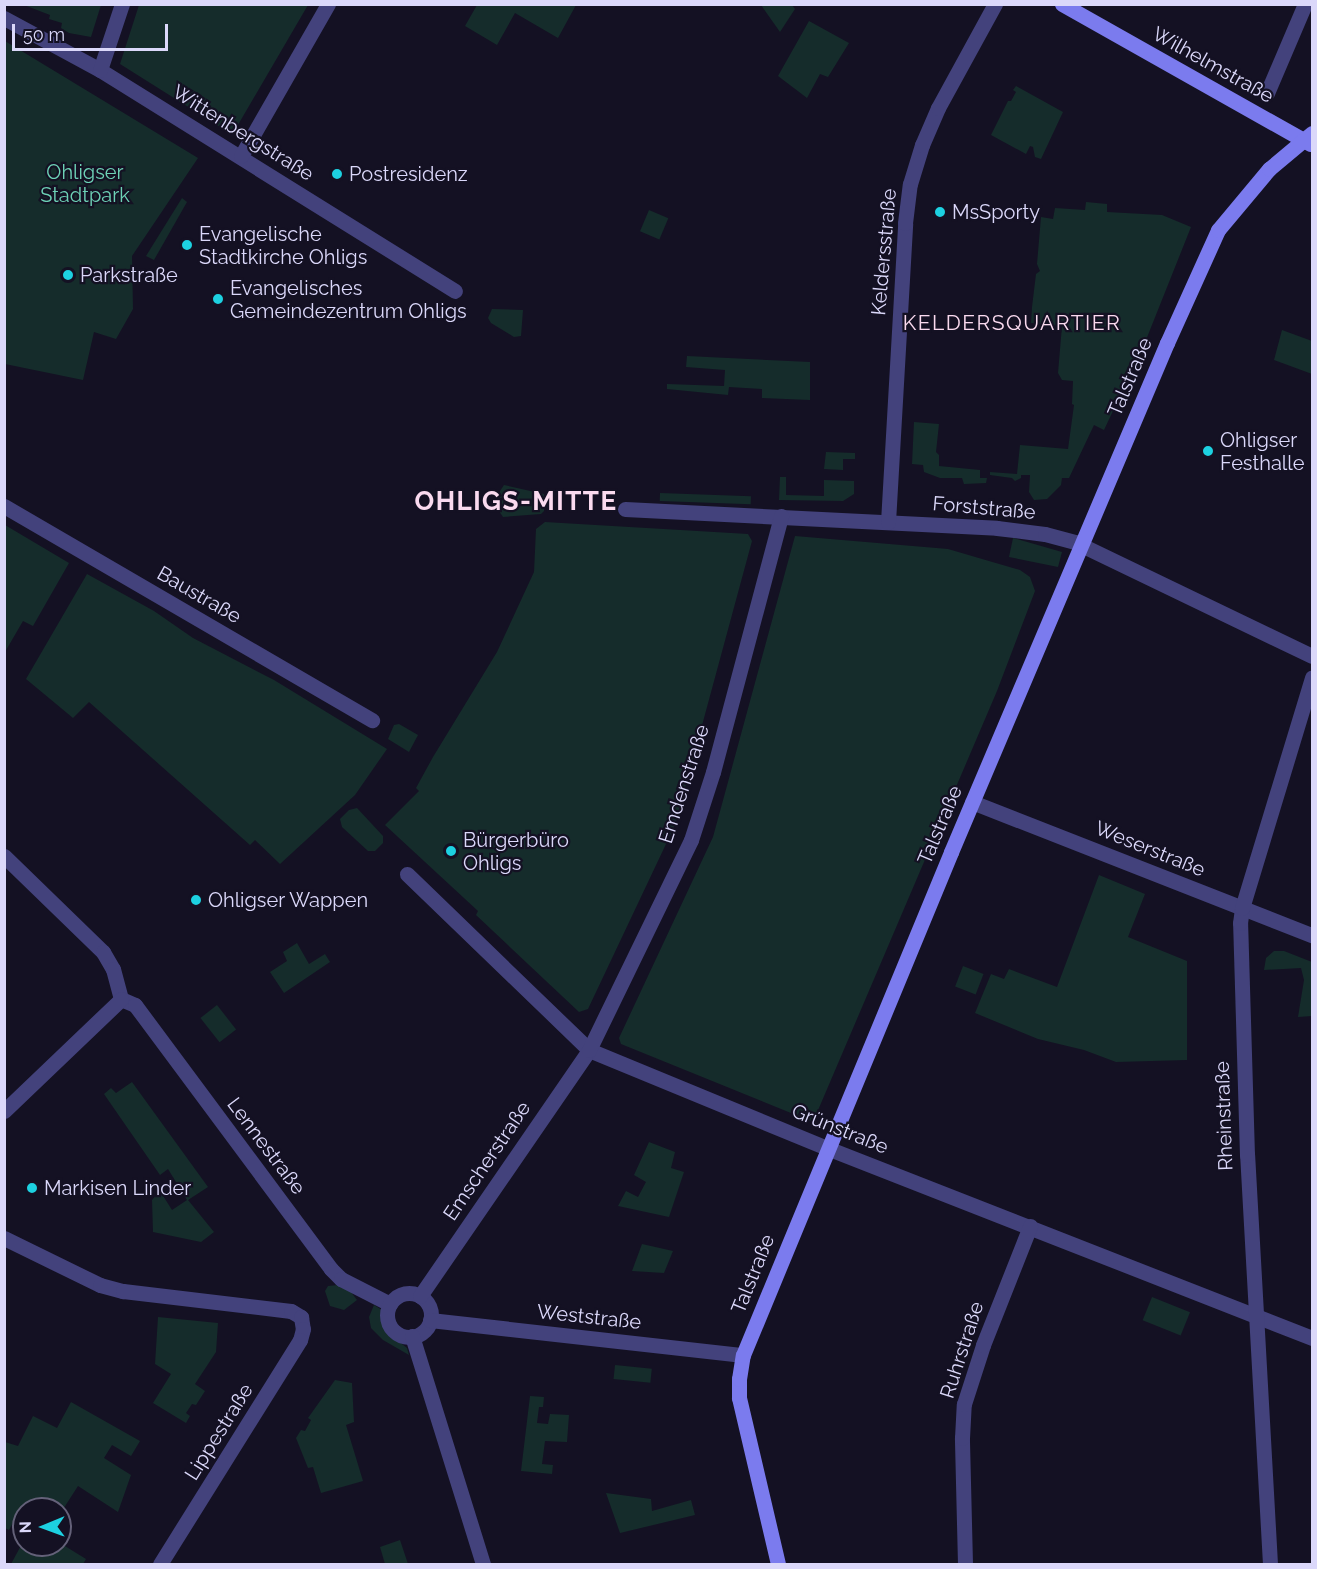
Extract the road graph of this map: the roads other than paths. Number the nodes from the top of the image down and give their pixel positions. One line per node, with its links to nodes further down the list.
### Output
1 (122, 4): 7 (street)
2 (328, 4): 10 (street)
3 (994, 4): 15 (street, Keldersstraße)
4 (1062, 4): 9 (main road, Wilhelmstraße)
5 (1305, 4): 8 (street)
6 (4, 18): 7 (street, Wittenbergstraße)
7 (100, 70): 10 (street, Wittenbergstraße)
8 (1267, 93)
9 (1309, 139): 16 (main road, Talstraße)
10 (241, 156): 11 (street, Wittenbergstraße)
11 (455, 291)
12 (4, 506): 19 (street, Baustraße)
13 (625, 509): 14 (street, Forststraße)
14 (781, 516): 15 (street, Forststraße); 26 (street, Emdenstraße)
15 (888, 522): 16 (street, Forststraße)
16 (1082, 546): 17 (street, Forststraße); 20 (main road, Talstraße)
17 (1312, 656)
18 (1312, 676): 23 (street, Rheinstraße)
19 (372, 720)
20 (972, 802): 23 (street, Weserstraße); 28 (main road, Talstraße)
21 (4, 855): 25 (street)
22 (407, 874): 26 (street, Grünstraße)
23 (1242, 908): 24 (street, Weserstraße); 33 (street, Rheinstraße)
24 (1312, 935)
25 (121, 999): 27 (street); 32 (street, Lennestraße)
26 (589, 1050): 28 (street, Grünstraße); 31 (street, Emscherstraße)
27 (4, 1112)
28 (827, 1148): 29 (street, Grünstraße); 37 (main road, Talstraße)
29 (1030, 1226): 33 (street, Grünstraße); 41 (street, Ruhrstraße)
30 (4, 1238): 38 (street, Lippestraße)
31 (420, 1296): 32 (street); 34 (street)
32 (390, 1304): 35 (street)
33 (1258, 1317): 36 (street, Grünstraße); 42 (street, Rheinstraße)
34 (430, 1320): 35 (street); 37 (street, Weststraße)
35 (412, 1336): 39 (street)
36 (1312, 1338)
37 (743, 1355): 40 (main road, Talstraße)
38 (160, 1564)
39 (483, 1564)
40 (778, 1564)
41 (964, 1564)
42 (1270, 1564)

